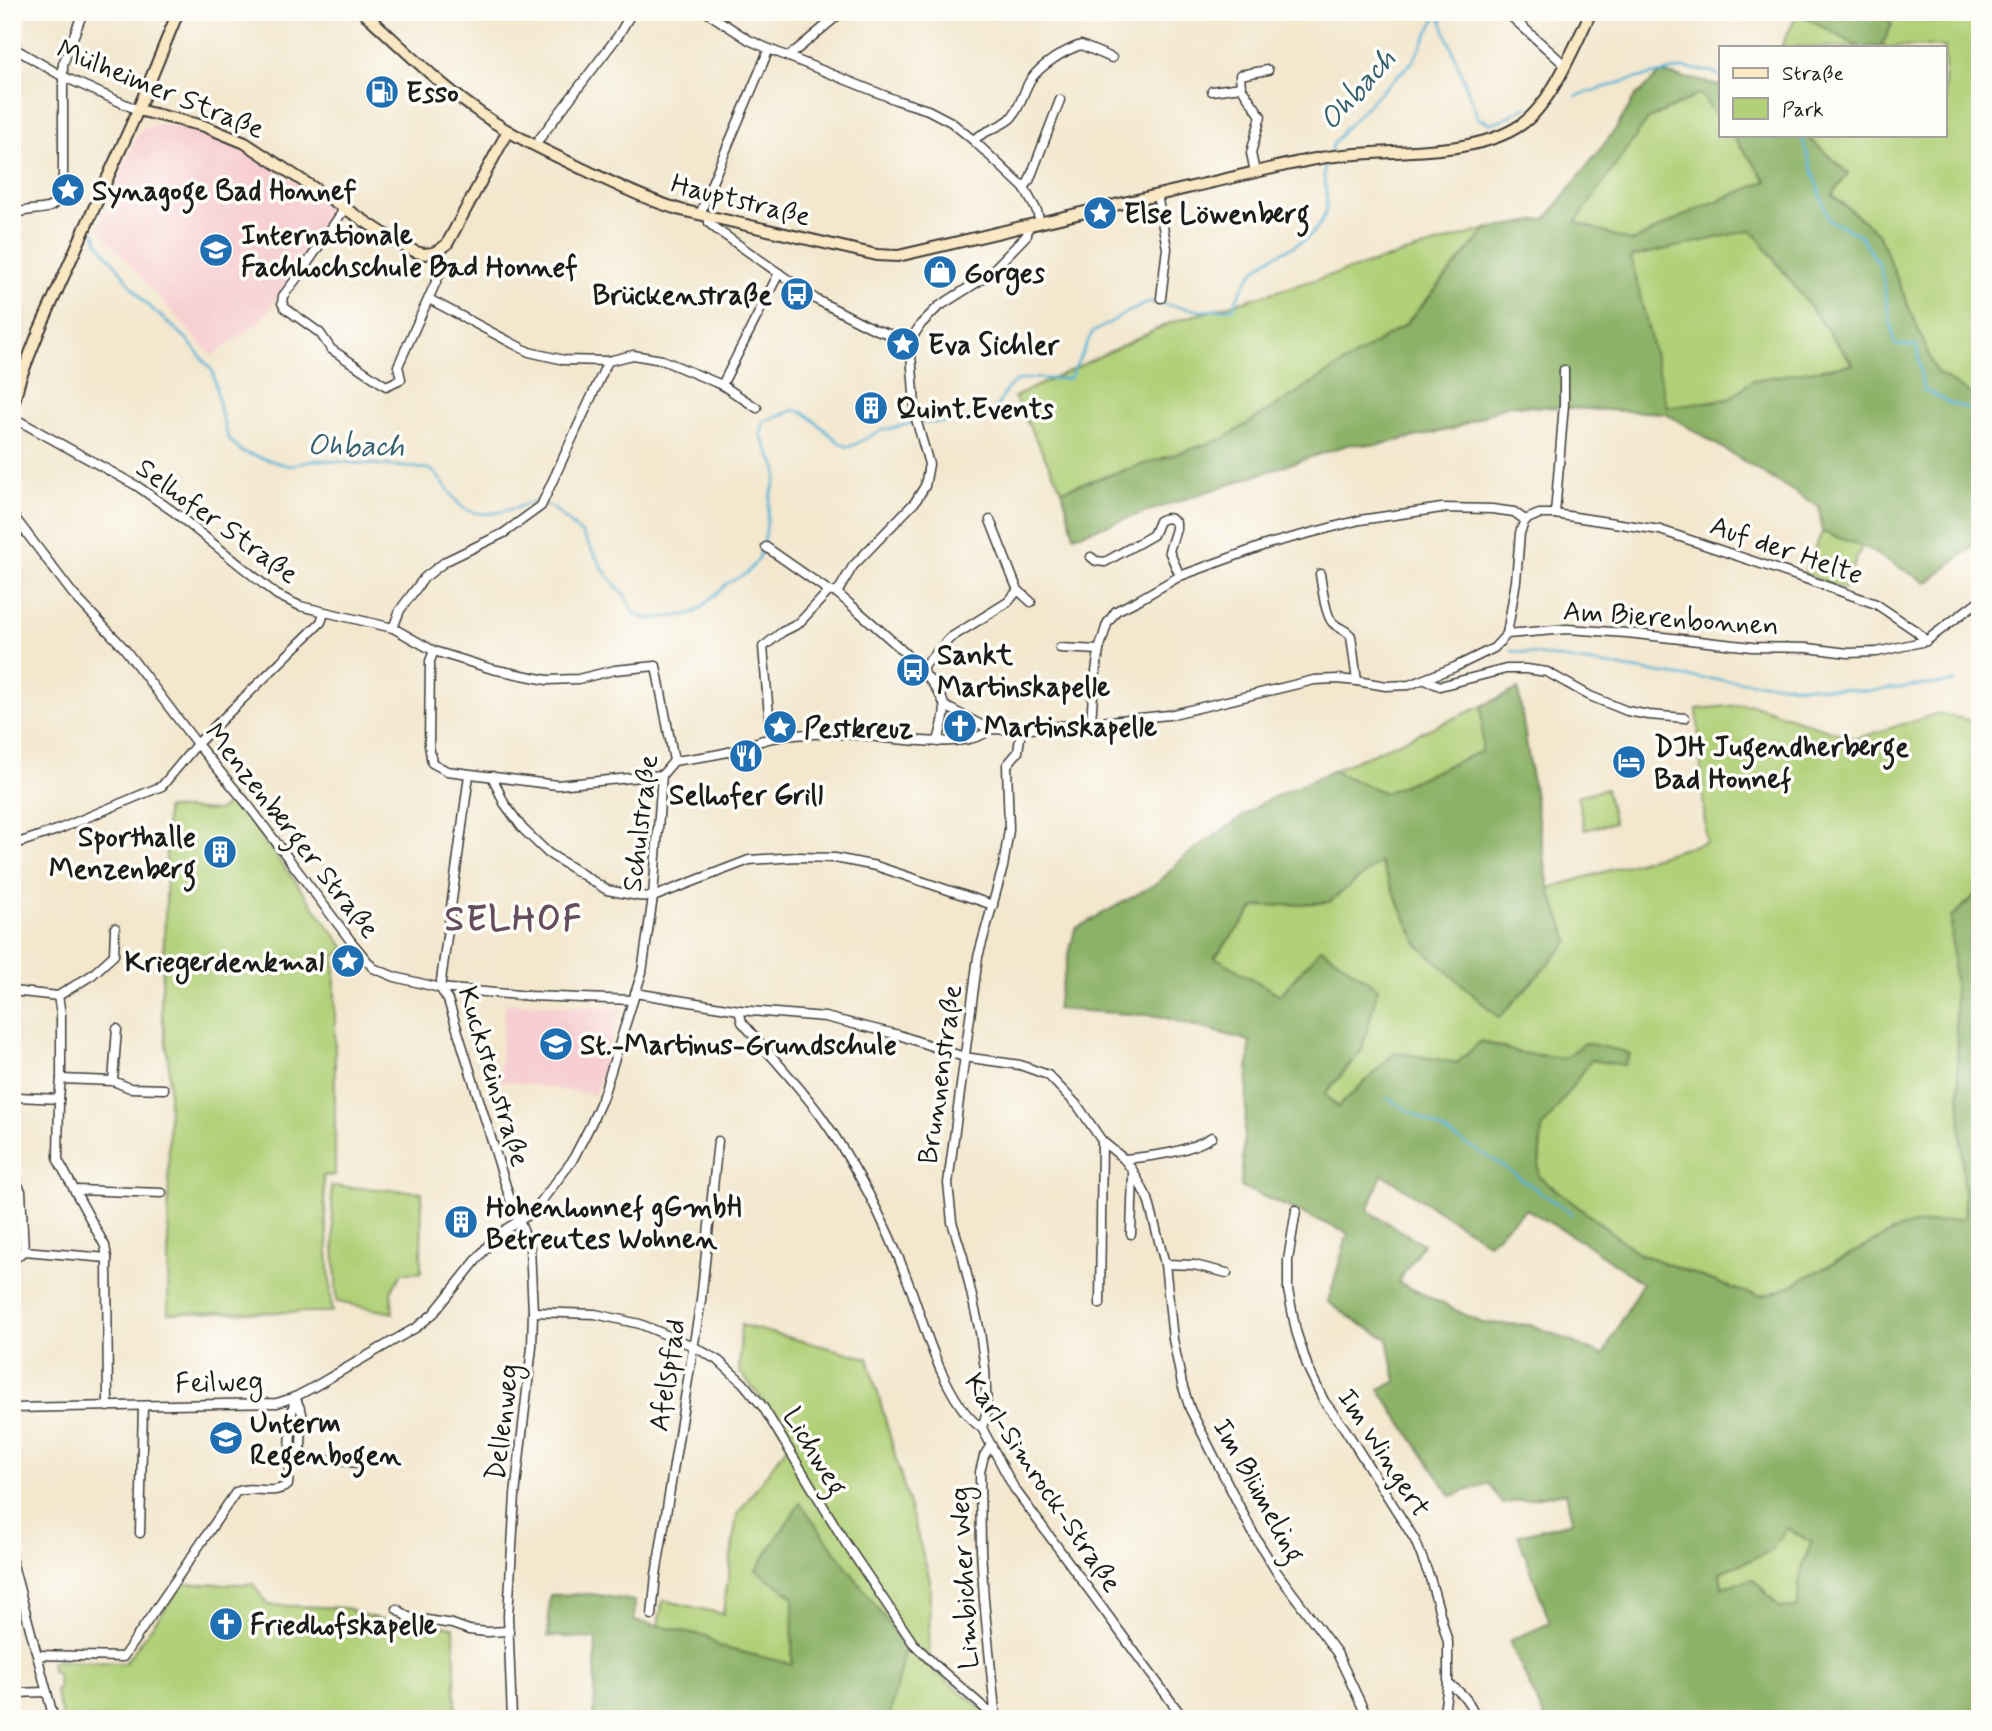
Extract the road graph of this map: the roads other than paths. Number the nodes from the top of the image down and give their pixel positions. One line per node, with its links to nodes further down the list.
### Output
1 (83, 12): 16 (street)
2 (163, 12): 9 (main road)
3 (363, 12): 21 (main road, Hauptstraße)
4 (632, 12): 23 (street)
5 (706, 12): 11 (street)
6 (842, 12): 12 (street)
7 (1506, 12): 14 (street)
8 (1591, 12): 14 (main road, Hauptstraße)
9 (177, 15): 20 (main road)
10 (12, 47): 16 (street, Mülheimer Straße)
11 (769, 49): 12 (street); 29 (street)
12 (788, 57): 22 (street)
13 (1112, 58): 22 (street)
14 (1565, 65): 24 (main road, Hauptstraße)
15 (1268, 70): 17 (street)
16 (62, 76): 20 (street, Mülheimer Straße); 28 (street)
17 (1241, 87): 18 (street); 24 (street)
18 (1212, 91)
19 (1060, 100): 25 (street)
20 (138, 110): 27 (main road, Mülheimer Straße); 41 (main road)
21 (508, 131): 23 (main road, Hauptstraße); 32 (main road)
22 (973, 140): 25 (street)
23 (536, 146): 29 (main road, Hauptstraße)
24 (1255, 172): 26 (main road, Hauptstraße)
25 (1024, 188): 30 (street)
26 (1157, 195): 30 (main road, Hauptstraße); 34 (street)
27 (345, 208): 32 (main road, Mülheimer Straße); 35 (street)
28 (13, 213)
29 (704, 216): 31 (main road, Hauptstraße); 33 (street)
30 (1040, 223): 31 (main road, Hauptstraße)
31 (1028, 227): 36 (street)
32 (436, 253): 35 (street)
33 (779, 273): 36 (street); 39 (street)
34 (1161, 298)
35 (429, 299): 37 (street)
36 (910, 341): 52 (street)
37 (608, 361): 39 (street); 56 (street)
38 (1564, 370): 44 (street)
39 (722, 385): 40 (street)
40 (757, 408)
41 (12, 409)
42 (12, 417): 55 (street, Selhofer Straße)
43 (12, 514): 72 (street, Menzenberger Straße)
44 (1555, 514): 46 (street, Auf der Helte); 58 (street, Auf der Helte)
45 (990, 520): 51 (street)
46 (1525, 520): 50 (street); 57 (street)
47 (766, 547): 52 (street)
48 (1091, 557): 50 (street)
49 (1320, 574): 64 (street)
50 (1180, 576): 60 (street)
51 (1018, 590): 54 (street); 62 (street)
52 (833, 592): 62 (street); 70 (street)
53 (1980, 600): 58 (street)
54 (1031, 602)
55 (324, 613): 56 (street, Selhofer Straße); 72 (street)
56 (393, 628): 61 (street, Selhofer Straße)
57 (1507, 634): 58 (street, Am Bierenbonnen); 63 (street)
58 (1926, 641)
59 (1060, 648): 60 (street)
60 (1100, 650): 67 (street)
61 (434, 651): 73 (street, Schulstraße); 74 (street)
62 (921, 669): 65 (street)
63 (1424, 680): 64 (street); 66 (street)
64 (1357, 681): 67 (street)
65 (945, 706): 68 (street); 71 (street)
66 (1685, 718)
67 (1091, 723): 69 (street)
68 (989, 729): 69 (street); 71 (street)
69 (1021, 730): 79 (street, Brunnenstraße)
70 (771, 738): 71 (street); 73 (street)
71 (938, 742)
72 (197, 744): 77 (street); 81 (street, Menzenberger Straße)
73 (674, 761): 75 (street, Schulstraße)
74 (469, 775): 76 (street); 81 (street, Kucksteinstraße)
75 (662, 775): 76 (street); 78 (street, Schulstraße)
76 (492, 776): 78 (street)
77 (12, 845)
78 (653, 897): 79 (street); 84 (street, Schulstraße)
79 (993, 905): 87 (street, Brunnenstraße)
80 (116, 928): 83 (street)
81 (440, 988): 84 (street, Menzenberger Straße); 102 (street, Kucksteinstraße)
82 (12, 991): 83 (street)
83 (58, 996): 88 (street)
84 (634, 996): 85 (street, Menzenberger Straße); 102 (street, Schulstraße)
85 (736, 1009): 87 (street, Menzenberger Straße); 116 (street, Karl-Simrock-Straße)
86 (117, 1029): 89 (street)
87 (964, 1056): 95 (street, Im Blümeling); 116 (street, Brunnenstraße)
88 (61, 1079): 89 (street); 91 (street)
89 (113, 1081): 90 (street)
90 (164, 1089)
91 (59, 1099): 92 (street); 99 (street)
92 (12, 1101)
93 (1212, 1137): 96 (street)
94 (718, 1141): 111 (street, Afelspfad)
95 (1102, 1141): 96 (street, Im Blümeling); 109 (street)
96 (1124, 1158): 97 (street, Im Blümeling)
97 (1133, 1171): 103 (street); 107 (street, Im Blümeling)
98 (12, 1174): 104 (street)
99 (76, 1190): 100 (street); 105 (street)
100 (162, 1194)
101 (1296, 1210): 125 (street, Im Wingert)
102 (518, 1221): 110 (street, Dellenweg); 112 (street, Feilweg)
103 (1131, 1234)
104 (24, 1251): 105 (street); 106 (street)
105 (107, 1258): 114 (street)
106 (12, 1261)
107 (1165, 1264): 108 (street); 132 (street, Im Blümeling)
108 (1227, 1273)
109 (1100, 1304)
110 (534, 1312): 111 (street, Lichweg); 123 (street, Dellenweg)
111 (693, 1346): 122 (street, Afelspfad); 128 (street, Lichweg)
112 (295, 1397): 113 (street, Feilweg); 118 (street); 124 (street)
113 (143, 1406): 114 (street, Feilweg); 119 (street, Feilweg)
114 (108, 1407): 115 (street, Feilweg)
115 (12, 1408)
116 (982, 1427): 117 (street, Karl-Simrock-Straße)
117 (990, 1445): 128 (street, Limbicher Weg); 131 (street, Karl-Simrock-Straße)
118 (359, 1463)
119 (140, 1533)
120 (12, 1561): 124 (street)
121 (397, 1609): 123 (street)
122 (653, 1615)
123 (509, 1631): 130 (street, Dellenweg)
124 (38, 1655): 126 (street)
125 (1448, 1684): 133 (street, Im Wingert); 134 (street)
126 (47, 1692): 127 (street); 129 (street)
127 (12, 1693)
128 (995, 1711)
129 (54, 1719)
130 (512, 1719)
131 (1184, 1719)
132 (1368, 1719)
133 (1443, 1719)
134 (1477, 1719)

